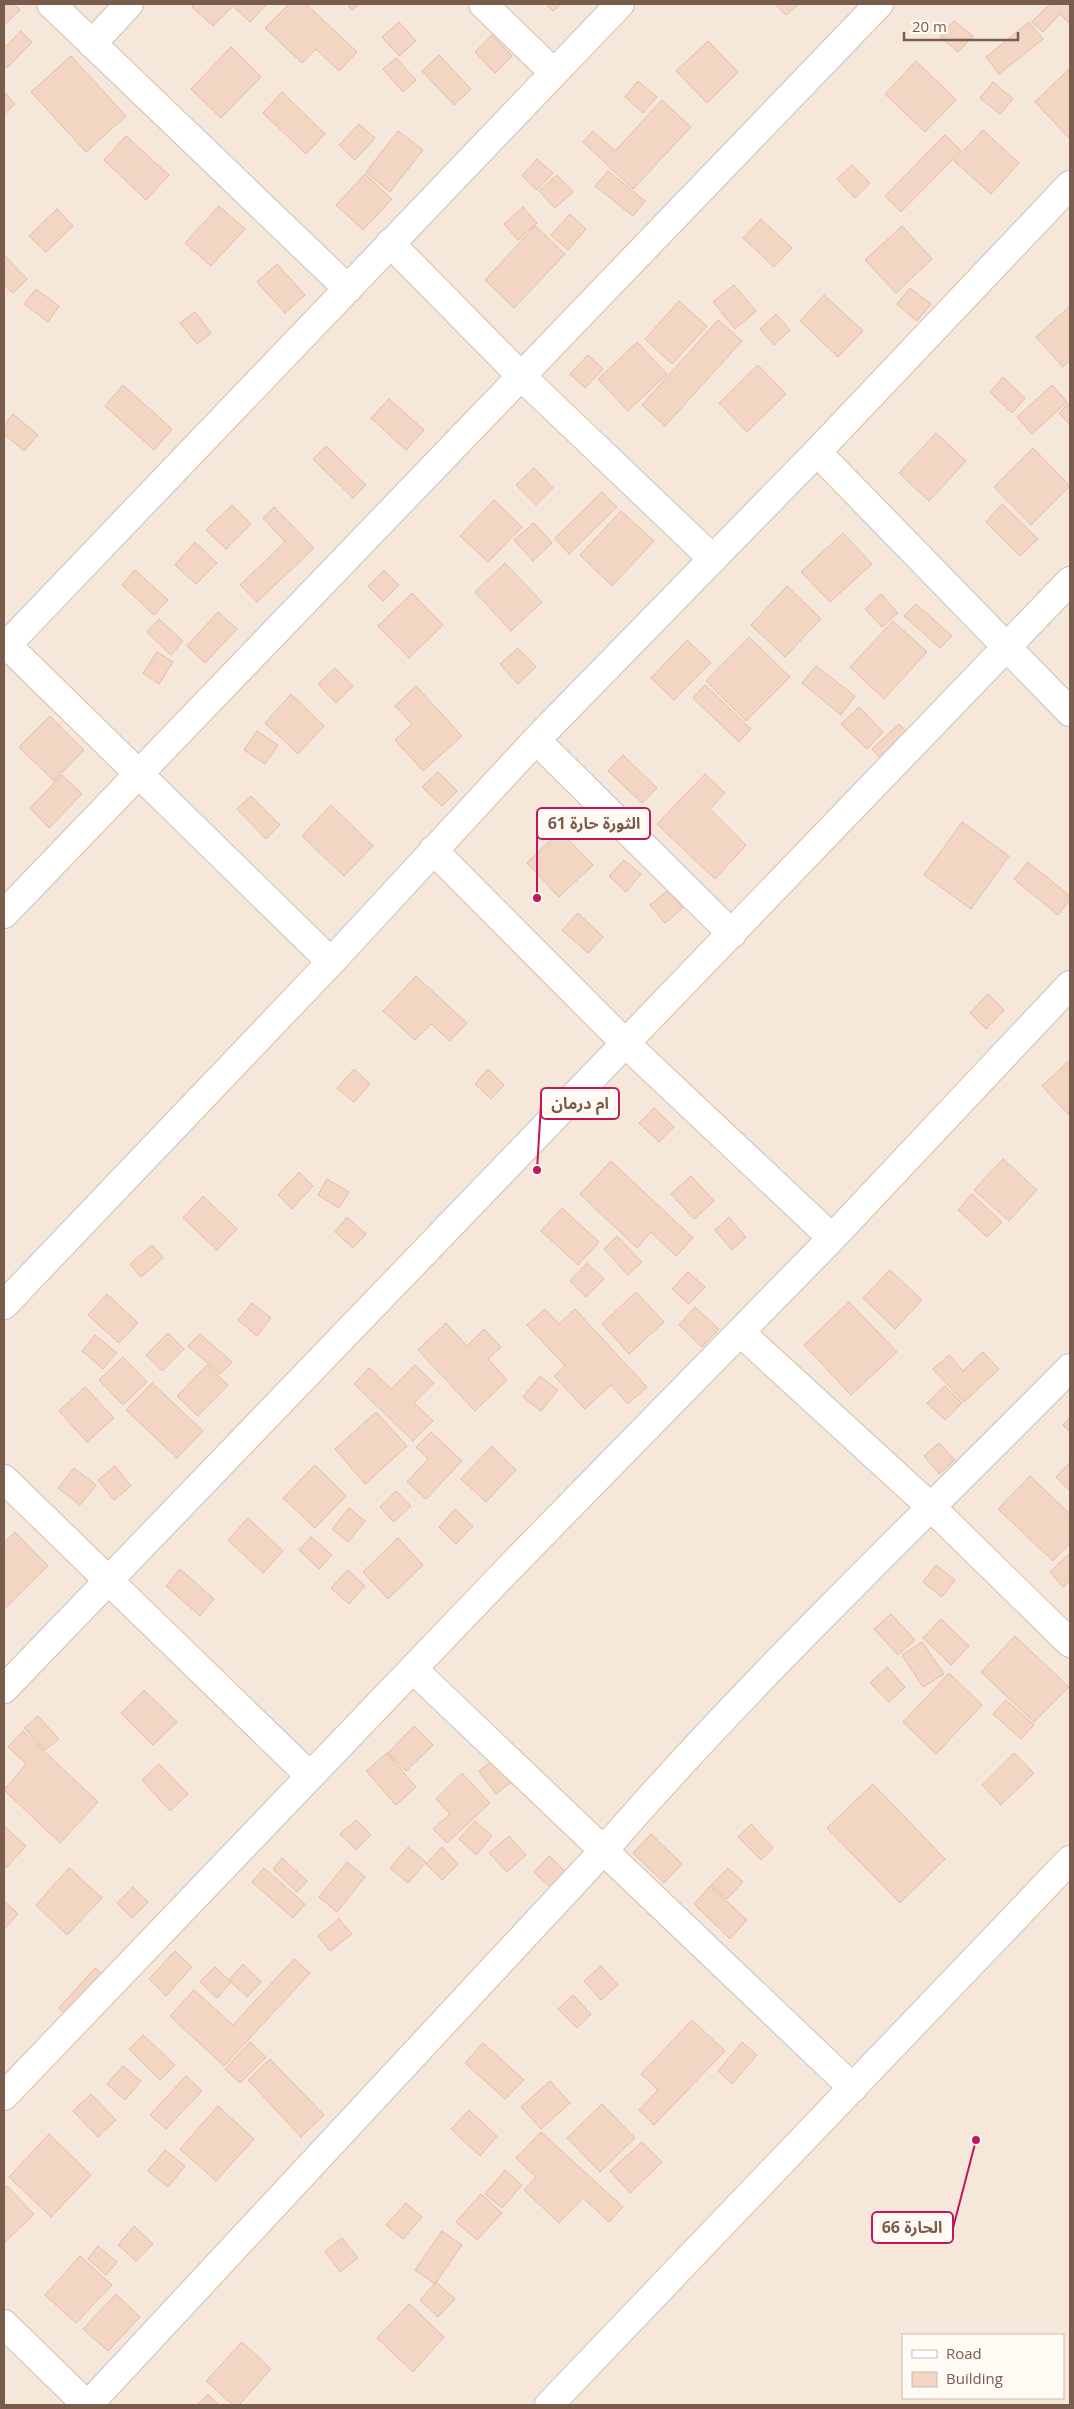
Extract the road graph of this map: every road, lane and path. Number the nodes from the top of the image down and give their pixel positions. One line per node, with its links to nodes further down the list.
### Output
1 (51, 4): 6 (street)
2 (130, 4): 6 (street)
3 (483, 4): 7 (street)
4 (620, 4): 7 (street)
5 (879, 4): 11 (street)
6 (92, 44): 10 (street)
7 (554, 73): 9 (street)
8 (1070, 185): 12 (street)
9 (390, 243): 10 (street); 11 (street)
10 (348, 289): 15 (street)
11 (520, 376): 13 (street); 19 (street)
12 (817, 452): 13 (street); 16 (street)
13 (714, 559): 18 (street)
14 (1070, 581): 16 (street)
15 (5, 646): 19 (street)
16 (1008, 647): 17 (street); 22 (street)
17 (1070, 712)
18 (536, 740): 20 (street); 22 (street)
19 (139, 774): 21 (street); 23 (street)
20 (433, 850): 23 (street); 25 (street)
21 (4, 914)
22 (732, 934): 25 (street)
23 (331, 962): 27 (street)
24 (1070, 985): 26 (street)
25 (626, 1044): 26 (street); 32 (street)
26 (832, 1238): 28 (street)
27 (4, 1305)
28 (740, 1332): 31 (street); 34 (street)
29 (1070, 1368): 31 (street)
30 (4, 1479): 32 (street)
31 (932, 1508): 33 (street); 37 (street)
32 (109, 1579): 35 (street); 36 (street)
33 (1070, 1643)
34 (413, 1669): 36 (street); 37 (street)
35 (4, 1689)
36 (310, 1776): 40 (street)
37 (604, 1850): 39 (street); 42 (street)
38 (1070, 1860): 39 (street)
39 (853, 2088): 43 (street)
40 (4, 2096)
41 (4, 2324): 42 (street)
42 (88, 2405)
43 (549, 2405)

